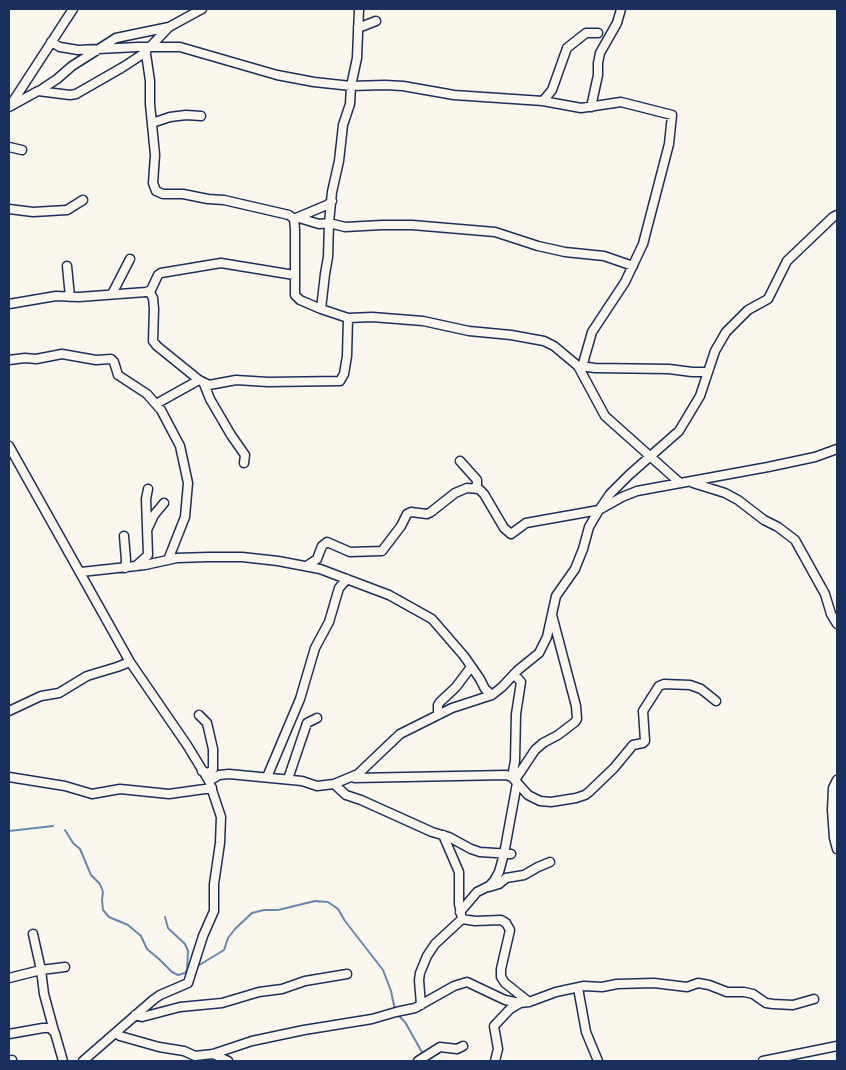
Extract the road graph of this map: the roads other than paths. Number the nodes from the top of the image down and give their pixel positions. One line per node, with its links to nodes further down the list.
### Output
1 (73, 9): 9 (street)
2 (202, 9): 6 (street)
3 (359, 9): 7 (street)
4 (621, 9): 16 (street)
5 (376, 21): 7 (street)
6 (169, 27): 10 (street); 11 (street)
7 (358, 28): 12 (street)
8 (598, 33): 14 (street)
9 (51, 42): 11 (street); 15 (street)
10 (147, 48): 11 (street); 12 (street); 13 (street); 18 (street)
11 (100, 49): 13 (street)
12 (351, 86): 14 (street); 22 (street)
13 (38, 91): 15 (street)
14 (543, 101): 16 (street)
15 (9, 107)
16 (591, 107): 29 (street)
17 (201, 116): 18 (street)
18 (152, 123): 25 (street)
19 (9, 147): 20 (street)
20 (22, 150)
21 (83, 200): 23 (street)
22 (332, 201): 25 (street); 26 (street)
23 (9, 209)
24 (837, 215): 39 (street)
25 (294, 219): 26 (street); 30 (street)
26 (329, 223): 29 (street); 35 (street)
27 (130, 259): 32 (street)
28 (67, 266): 33 (street)
29 (633, 266): 38 (street)
30 (294, 275): 31 (street); 35 (street)
31 (149, 291): 32 (street); 40 (street)
32 (112, 294): 33 (street)
33 (70, 297): 34 (street)
34 (9, 304)
35 (321, 309): 36 (street)
36 (348, 318): 38 (street); 40 (street)
37 (9, 360): 41 (street)
38 (580, 366): 39 (street); 44 (street)
39 (707, 372): 44 (street)
40 (202, 382): 41 (street); 46 (street)
41 (156, 404): 55 (street)
42 (9, 446): 59 (street)
43 (837, 449): 47 (street)
44 (650, 457): 48 (street); 52 (street)
45 (460, 461): 49 (street)
46 (244, 463)
47 (690, 482): 48 (street); 62 (street)
48 (680, 483): 52 (street)
49 (475, 488): 52 (street); 56 (street)
50 (148, 489): 53 (street)
51 (164, 503): 53 (street)
52 (599, 510): 61 (street)
53 (148, 528): 57 (street)
54 (124, 536): 58 (street)
55 (168, 560): 56 (street); 57 (street)
56 (308, 565): 60 (street)
57 (136, 566): 58 (street)
58 (125, 568): 59 (street)
59 (81, 572): 63 (street)
60 (347, 579): 64 (street); 76 (street)
61 (552, 613): 65 (street); 79 (street)
62 (837, 624)
63 (130, 662): 68 (street); 73 (street)
64 (471, 667): 66 (street); 69 (street)
65 (514, 674): 66 (street); 79 (street)
66 (492, 695): 69 (street)
67 (716, 701): 79 (street)
68 (9, 711)
69 (438, 715): 77 (street)
70 (199, 716): 72 (street)
71 (317, 718): 78 (street)
72 (213, 769): 73 (street); 74 (street)
73 (202, 771): 82 (street)
74 (228, 774): 76 (street); 82 (street)
75 (9, 777): 82 (street)
76 (267, 777): 78 (street)
77 (351, 778): 79 (street); 81 (street)
78 (288, 779): 81 (street)
79 (515, 780): 85 (street)
80 (837, 780): 84 (street)
81 (334, 784): 83 (street)
82 (210, 785): 99 (street)
83 (443, 835): 85 (street); 88 (street)
84 (837, 849)
85 (507, 854): 87 (street)
86 (550, 862): 87 (street)
87 (484, 888): 88 (street)
88 (461, 915): 97 (street); 98 (street)
89 (33, 934): 91 (street)
90 (65, 967): 91 (street)
91 (42, 970): 93 (street); 100 (street)
92 (347, 974): 99 (street)
93 (9, 978)
94 (578, 988): 95 (street); 97 (street); 112 (street)
95 (814, 999)
96 (520, 1002): 97 (street); 98 (street); 111 (street)
97 (529, 1002)
98 (421, 1005): 105 (street)
99 (135, 1015): 101 (street)
100 (54, 1031): 102 (street); 107 (street)
101 (116, 1033): 106 (street); 108 (street)
102 (9, 1034)
103 (463, 1046): 110 (street)
104 (837, 1046): 113 (street)
105 (213, 1054): 106 (street); 109 (street)
106 (194, 1059)
107 (62, 1061)
108 (83, 1061)
109 (228, 1061)
110 (418, 1061)
111 (495, 1061)
112 (598, 1061)
113 (763, 1061)

